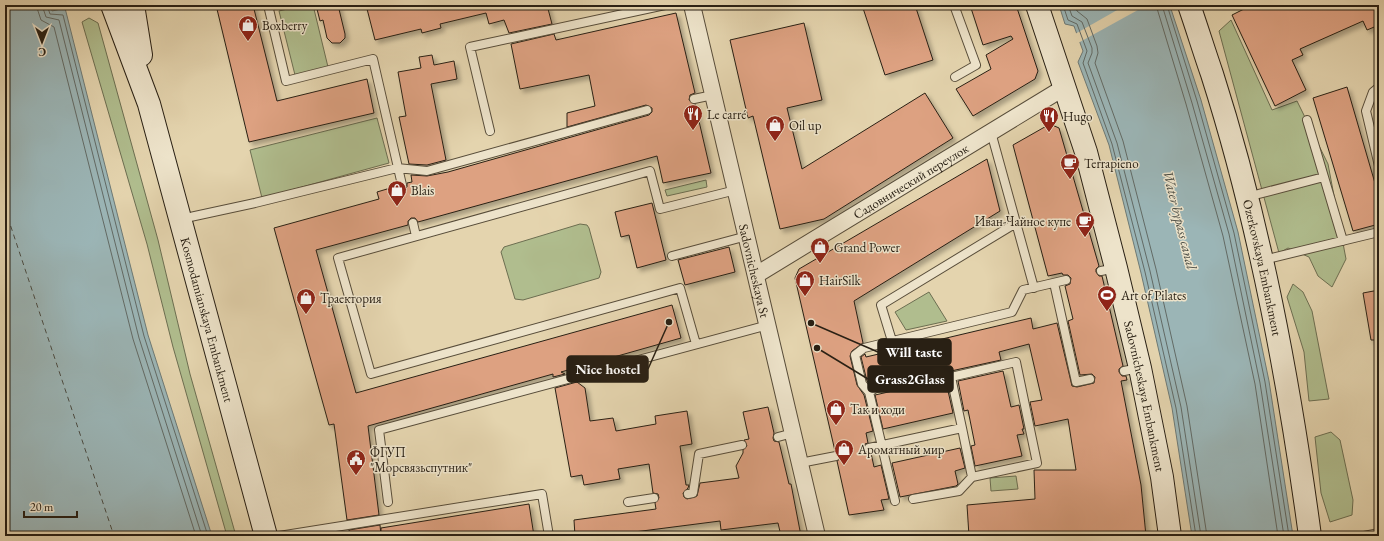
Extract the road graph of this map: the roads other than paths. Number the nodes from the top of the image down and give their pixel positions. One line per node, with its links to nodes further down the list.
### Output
1 (112, 5): 14 (street, Kosmodamianskaya Embankment)
2 (133, 5): 14 (street, Kosmodamianskaya Embankment)
3 (268, 5): 20 (lane)
4 (665, 5): 17 (lane)
5 (692, 5): 12 (street, Sadovnicheskaya St)
6 (954, 5): 9 (lane)
7 (1037, 5): 10 (street, Sadovnicheskaya Embankment)
8 (1191, 6): 24 (street, Ozerkovskaya Embankment)
9 (955, 77)
10 (1065, 87): 18 (street, Садовнический переулок); 62 (street, Sadovnicheskaya Embankment)
11 (1379, 88): 19 (lane)
12 (713, 95): 13 (lane); 23 (street, Sadovnicheskaya St)
13 (694, 99)
14 (149, 104): 25 (street, Kosmodamianskaya Embankment)
15 (646, 110): 20 (lane)
16 (1307, 120): 21 (lane)
17 (490, 131)
18 (991, 132): 27 (lane); 34 (street, Садовнический переулок)
19 (1379, 166)
20 (397, 168): 22 (lane); 25 (lane)
21 (1324, 177): 24 (lane); 31 (lane)
22 (402, 185)
23 (736, 190): 29 (lane); 30 (street, Sadovnicheskaya St)
24 (1247, 197): 33 (street, Ozerkovskaya Embankment)
25 (180, 219): 58 (street, Kosmodamianskaya Embankment)
26 (413, 223): 29 (lane)
27 (1016, 223): 37 (lane); 39 (lane)
28 (1379, 232): 31 (lane)
29 (416, 236): 40 (lane)
30 (747, 236): 32 (lane); 34 (street, Sadovnicheskaya St)
31 (1343, 241): 33 (lane)
32 (672, 256)
33 (1262, 260): 63 (street, Ozerkovskaya Embankment)
34 (756, 275): 38 (street, Sadovnicheskaya St)
35 (1066, 280): 36 (lane)
36 (1054, 283): 37 (lane); 42 (lane)
37 (1034, 288): 39 (lane)
38 (768, 324): 40 (lane); 49 (street, Sadovnicheskaya St)
39 (892, 341): 43 (lane)
40 (696, 344): 55 (lane)
41 (951, 377): 43 (lane); 44 (lane); 50 (lane)
42 (1090, 379)
43 (869, 392): 46 (lane)
44 (962, 428): 46 (lane); 50 (lane)
45 (742, 445): 51 (lane)
46 (882, 446): 47 (lane); 54 (lane)
47 (869, 448)
48 (836, 456): 49 (lane)
49 (800, 463): 61 (street, Sadovnicheskaya St)
50 (972, 477): 53 (lane)
51 (688, 494)
52 (654, 498): 56 (lane)
53 (913, 500)
54 (895, 501)
55 (388, 502)
56 (628, 502)
57 (1379, 533): 64 (lane)
58 (266, 536)
59 (279, 536): 60 (lane)
60 (549, 536)
61 (817, 536)
62 (1170, 536)
63 (1310, 536)
64 (1364, 536)

